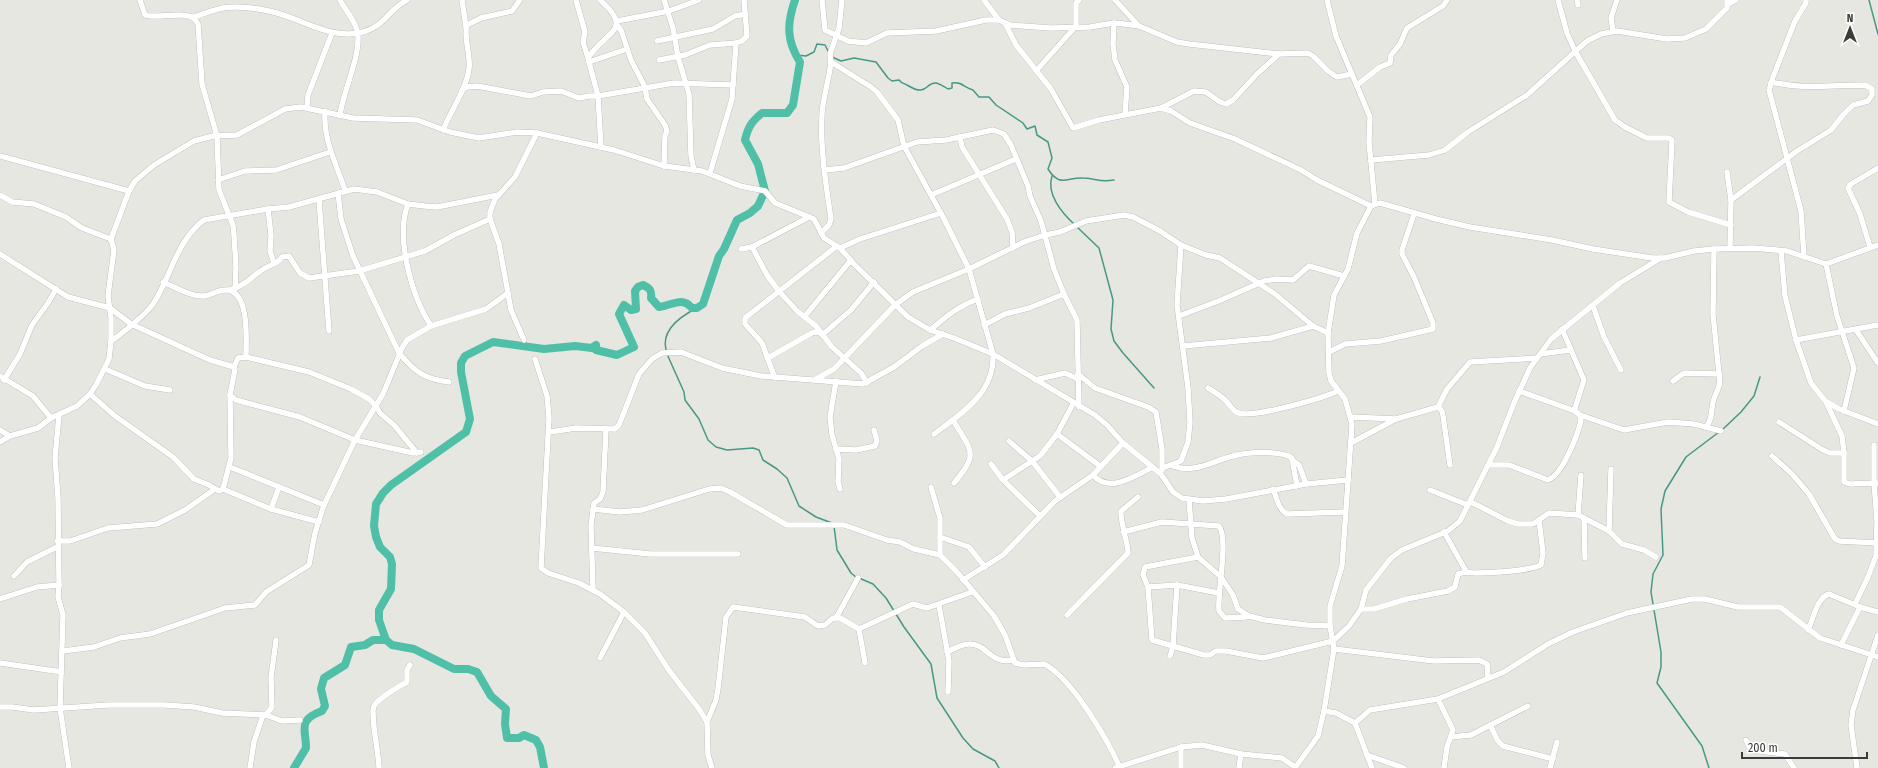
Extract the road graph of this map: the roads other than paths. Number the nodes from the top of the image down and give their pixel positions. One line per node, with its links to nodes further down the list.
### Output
1 (140, 0): 25 (street)
2 (340, 0): 35 (street)
3 (407, 0): 35 (street)
4 (462, 0): 31 (street)
5 (520, 0): 31 (street)
6 (576, 0): 44 (street)
7 (600, 0): 27 (street)
8 (664, 0): 23 (street)
9 (699, 0): 23 (street)
10 (744, 0): 24 (street)
11 (822, 0): 36 (street)
12 (842, 0): 36 (street)
13 (984, 0): 26 (street)
14 (1079, 0): 32 (street)
15 (1115, 0): 30 (street)
16 (1327, 0): 48 (street)
17 (1447, 0): 52 (street)
18 (1558, 0): 41 (street)
19 (1617, 0): 33 (street)
20 (1736, 0): 22 (street)
21 (1806, 0): 50 (street)
22 (1727, 2): 33 (street)
23 (668, 11): 27 (street); 37 (street)
24 (746, 14): 37 (street); 39 (street)
25 (193, 17): 34 (street); 63 (street)
26 (999, 20): 28 (street); 36 (street)
27 (617, 23): 40 (street); 44 (street)
28 (1005, 23): 32 (street); 47 (street)
29 (1114, 23): 30 (street); 32 (street); 59 (street)
30 (1139, 26): 42 (street)
31 (466, 27): 54 (street)
32 (1075, 28): 47 (street)
33 (1613, 31): 41 (street)
34 (332, 33): 35 (street); 56 (street)
35 (357, 33): 60 (street)
36 (837, 36): 46 (street)
37 (675, 38): 38 (street); 43 (street)
38 (657, 41)
39 (736, 43): 43 (street); 51 (street)
40 (627, 49): 44 (street); 53 (street)
41 (1575, 51): 71 (street); 96 (street)
42 (1279, 54): 48 (street); 57 (street)
43 (678, 57): 45 (street); 49 (street)
44 (589, 60): 55 (street)
45 (659, 60)
46 (830, 62): 65 (street); 75 (street)
47 (1036, 72): 59 (street)
48 (1352, 74): 52 (street)
49 (685, 82): 51 (street); 53 (street); 74 (street)
50 (1771, 82): 70 (street); 70 (street)
51 (733, 85): 77 (street)
52 (1357, 85): 71 (street)
53 (645, 87): 55 (street); 72 (street)
54 (462, 90): 55 (street); 61 (street)
55 (598, 96): 66 (street)
56 (308, 107): 58 (street); 63 (street)
57 (1161, 108): 59 (street); 89 (street)
58 (325, 111): 60 (street); 67 (street)
59 (1125, 114)
60 (340, 115): 61 (street)
61 (443, 130): 62 (street)
62 (537, 133): 66 (street); 85 (street)
63 (217, 136): 79 (street); 81 (street)
64 (960, 137): 65 (street); 69 (street); 78 (street)
65 (904, 146): 75 (street); 84 (street)
66 (601, 147): 72 (street)
67 (330, 152): 79 (street); 80 (street)
68 (0, 156): 81 (street)
69 (1016, 159): 78 (street); 98 (street)
70 (1787, 159): 87 (street); 111 (street)
71 (1371, 160): 89 (street)
72 (664, 166): 74 (street)
73 (1878, 168): 104 (street)
74 (694, 170): 77 (street)
75 (825, 170): 97 (street)
76 (1727, 172): 87 (street)
77 (710, 173): 94 (street)
78 (979, 175): 84 (street); 105 (street)
79 (218, 180): 93 (street)
80 (345, 190): 82 (street); 88 (street)
81 (129, 191): 99 (street)
82 (338, 193): 86 (street); 118 (street)
83 (0, 195): 99 (street)
84 (931, 195): 91 (street)
85 (498, 196): 88 (street); 95 (street)
86 (319, 200): 90 (street); 119 (street)
87 (1731, 200): 96 (street)
88 (408, 204): 112 (street)
89 (1373, 205): 92 (street); 120 (street)
90 (268, 209): 93 (street); 115 (street)
91 (941, 213): 103 (street); 117 (street)
92 (1414, 214): 113 (street); 153 (street)
93 (230, 217): 121 (street); 125 (street)
94 (809, 217): 97 (street); 102 (street)
95 (490, 219): 112 (street); 127 (street)
96 (1731, 225): 106 (street)
97 (821, 233): 103 (street)
98 (1045, 234): 100 (street); 105 (street); 128 (street)
99 (112, 238): 132 (street)
100 (1181, 245): 123 (street); 134 (street)
101 (1878, 245): 104 (street)
102 (752, 247): 107 (street); 126 (street)
103 (838, 247): 114 (street); 126 (street)
104 (1870, 247): 116 (street)
105 (1013, 248): 117 (street)
106 (1730, 248): 108 (street); 109 (street)
107 (741, 249)
108 (1714, 249): 113 (street); 165 (street)
109 (1781, 251): 111 (street); 149 (street)
110 (0, 254): 124 (street)
111 (1804, 257): 116 (street)
112 (405, 258): 118 (street); 138 (street)
113 (1662, 258): 131 (street)
114 (852, 260): 122 (street); 133 (street)
115 (274, 263): 119 (street); 125 (street)
116 (1826, 264): 144 (street)
117 (969, 269): 129 (street); 130 (street)
118 (359, 271): 119 (street); 154 (street)
119 (325, 276): 143 (street)
120 (1344, 276): 123 (street); 145 (street)
121 (163, 282): 125 (street); 135 (street)
122 (874, 282): 130 (street); 146 (street)
123 (1257, 283): 134 (street); 139 (street)
124 (56, 289): 132 (street); 167 (street)
125 (232, 289): 157 (street)
126 (778, 290): 133 (street); 158 (street)
127 (508, 293): 138 (street); 148 (street)
128 (1064, 294): 136 (street); 166 (street)
129 (978, 299): 136 (street); 141 (street)
130 (895, 305): 141 (street); 159 (street)
131 (1593, 306): 140 (street); 164 (street)
132 (110, 308): 135 (street); 150 (street)
133 (805, 316): 146 (street)
134 (1179, 316): 151 (street)
135 (131, 324): 150 (street); 162 (street)
136 (984, 325): 155 (street)
137 (1878, 325): 142 (street)
138 (431, 326): 154 (street)
139 (1313, 326): 145 (street); 151 (street)
140 (1562, 329): 152 (street); 156 (street)
141 (930, 330): 147 (street)
142 (1856, 330): 144 (street); 161 (street)
143 (329, 331)
144 (1843, 332): 149 (street); 186 (street)
145 (1328, 333): 153 (street)
146 (821, 334): 158 (street); 159 (street)
147 (944, 334): 155 (street); 174 (street)
148 (524, 340)
149 (1796, 340): 181 (street)
150 (111, 341): 163 (street)
151 (1183, 346): 219 (street)
152 (1570, 350): 156 (street); 185 (street)
153 (1329, 352): 177 (street)
154 (400, 354): 173 (street); 183 (street)
155 (993, 354): 170 (street); 192 (street)
156 (1538, 356): 178 (street); 184 (street)
157 (246, 357): 162 (street); 183 (street)
158 (768, 358): 168 (street)
159 (843, 358): 169 (street); 174 (street)
160 (535, 359): 200 (street)
161 (1878, 363)
162 (234, 367): 180 (street)
163 (105, 369): 176 (street); 179 (street)
164 (1621, 370)
165 (1719, 374): 171 (street); 195 (street)
166 (1078, 377): 170 (street); 182 (street); 223 (street)
167 (2, 378): 190 (street)
168 (776, 378): 169 (street); 197 (street)
169 (816, 379): 172 (street)
170 (1035, 380): 182 (street)
171 (1673, 380)
172 (836, 381): 174 (street); 210 (street)
173 (449, 382)
174 (867, 382)
175 (1208, 388): 177 (street)
176 (170, 390)
177 (1338, 391): 189 (street)
178 (1519, 391): 185 (street); 217 (street)
179 (90, 394): 188 (street); 235 (street)
180 (230, 395): 204 (street); 220 (street)
181 (1826, 402): 186 (street); 211 (street)
182 (1076, 405): 202 (street); 207 (street)
183 (376, 406): 204 (street); 204 (street)
184 (1438, 407): 191 (street); 216 (street)
185 (1575, 411): 187 (street)
186 (1844, 411): 194 (street)
187 (1580, 415): 195 (street); 217 (street)
188 (58, 416): 190 (street); 258 (street)
189 (1351, 417): 191 (street); 208 (street)
190 (51, 418): 203 (street)
191 (1396, 419): 208 (street)
192 (953, 420): 201 (street); 228 (street)
193 (1779, 422): 211 (street)
194 (1878, 424)
195 (1706, 426): 199 (street)
196 (0, 430): 203 (street)
197 (606, 430): 200 (street); 245 (street)
198 (874, 430): 210 (street)
199 (1721, 430)
200 (550, 432): 274 (street)
201 (934, 434)
202 (1057, 434): 214 (street); 218 (street)
203 (10, 436): 206 (street)
204 (355, 440): 243 (street)
205 (1009, 441): 214 (street)
206 (0, 442)
207 (1123, 443): 218 (street); 221 (street)
208 (1351, 443): 227 (street)
209 (1874, 445): 229 (street)
210 (836, 449): 236 (street)
211 (1844, 453): 229 (street)
212 (1772, 456): 257 (street)
213 (1292, 460): 219 (street); 230 (street); 232 (street)
214 (1032, 461): 226 (street); 239 (street)
215 (991, 464): 226 (street)
216 (1450, 465)
217 (1488, 465): 242 (street)
218 (1100, 466): 224 (street)
219 (1173, 466): 223 (street)
220 (230, 467): 231 (street); 234 (street)
221 (1153, 467): 223 (street); 224 (street)
222 (1611, 469): 253 (street)
223 (1162, 471): 241 (street)
224 (1093, 475): 239 (street)
225 (1581, 475): 247 (street)
226 (1003, 480): 248 (street)
227 (1348, 480): 230 (street); 246 (street)
228 (954, 483)
229 (1876, 483): 257 (street)
230 (1306, 484): 232 (street)
231 (279, 486): 243 (street); 244 (street)
232 (1297, 486): 237 (street)
233 (931, 487): 256 (street)
234 (223, 488): 235 (street); 244 (street)
235 (215, 489): 258 (street)
236 (840, 489)
237 (1273, 489): 241 (street); 246 (street)
238 (1430, 490): 242 (street)
239 (1060, 497): 248 (street)
240 (1138, 497): 254 (street)
241 (1189, 500): 252 (street)
242 (1470, 504): 250 (street); 255 (street)
243 (324, 505): 251 (street)
244 (271, 509): 251 (street)
245 (593, 509): 259 (street); 261 (street)
246 (1345, 512): 286 (street)
247 (1578, 515): 249 (street); 250 (street)
248 (1040, 516): 265 (street)
249 (1584, 518): 253 (street); 264 (street)
250 (1539, 520): 266 (street)
251 (319, 522): 295 (street)
252 (1191, 524): 254 (street); 263 (street); 268 (street)
253 (1609, 531): 262 (street)
254 (1123, 532): 283 (street)
255 (1444, 532): 266 (street); 280 (street)
256 (940, 537): 261 (street); 265 (street)
257 (1877, 543): 279 (street)
258 (58, 544): 267 (street); 271 (street)
259 (592, 548): 260 (street); 274 (street)
260 (738, 554)
261 (940, 555): 270 (street)
262 (1656, 557)
263 (1198, 558): 268 (street); 273 (street)
264 (1585, 558)
265 (985, 567): 270 (street)
266 (1466, 571): 280 (street)
267 (14, 576)
268 (1221, 577): 276 (street); 286 (street)
269 (858, 578): 285 (street)
270 (963, 580): 275 (street)
271 (59, 585): 277 (street); 295 (street)
272 (1176, 585): 273 (street); 276 (street); 293 (street)
273 (1148, 588): 293 (street)
274 (593, 589): 281 (street)
275 (972, 592): 278 (street); 301 (street)
276 (1219, 593): 284 (street)
277 (0, 599)
278 (939, 605): 287 (street); 296 (street)
279 (1857, 606): 282 (street); 288 (street); 292 (street)
280 (1361, 609): 291 (street)
281 (624, 612): 300 (street); 317 (street)
282 (1878, 612)
283 (1067, 615)
284 (1246, 617)
285 (836, 618): 287 (street); 317 (street)
286 (1330, 626): 291 (street)
287 (859, 630): 303 (street)
288 (1808, 630): 292 (street); 306 (street)
289 (1878, 635): 297 (street)
290 (276, 640): 314 (street)
291 (1333, 641): 293 (street); 294 (street)
292 (1841, 645): 297 (street)
293 (1173, 646): 298 (street)
294 (1334, 649): 306 (street); 313 (street)
295 (63, 651): 305 (street)
296 (947, 652): 301 (street); 307 (street)
297 (1871, 655): 299 (street); 340 (street)
298 (1170, 656)
299 (1878, 657)
300 (600, 658)
301 (1012, 660): 331 (street)
302 (0, 663): 305 (street)
303 (865, 663)
304 (410, 665): 329 (street)
305 (62, 672): 311 (street)
306 (1488, 677): 308 (street)
307 (948, 692)
308 (1438, 699): 318 (street); 320 (street)
309 (1528, 706): 319 (street)
310 (0, 707): 312 (street)
311 (60, 708): 312 (street); 314 (street); 315 (street)
312 (52, 709): 315 (street)
313 (1324, 711): 318 (street); 334 (street)
314 (264, 715): 316 (street); 328 (street)
315 (60, 716): 327 (street)
316 (300, 720)
317 (707, 722): 330 (street)
318 (1355, 723): 325 (street)
319 (1490, 725): 320 (street); 326 (street)
320 (1451, 737): 337 (street)
321 (1746, 740): 339 (street)
322 (1557, 742): 326 (street)
323 (1181, 747): 324 (street); 331 (street); 332 (street)
324 (1241, 754): 333 (street); 334 (street)
325 (1367, 754): 335 (street); 336 (street)
326 (1553, 759): 338 (street)
327 (69, 768)
328 (250, 768)
329 (379, 768)
330 (712, 768)
331 (1118, 768)
332 (1181, 768)
333 (1239, 768)
334 (1295, 768)
335 (1372, 768)
336 (1404, 768)
337 (1444, 768)
338 (1550, 768)
339 (1794, 768)
340 (1857, 768)

